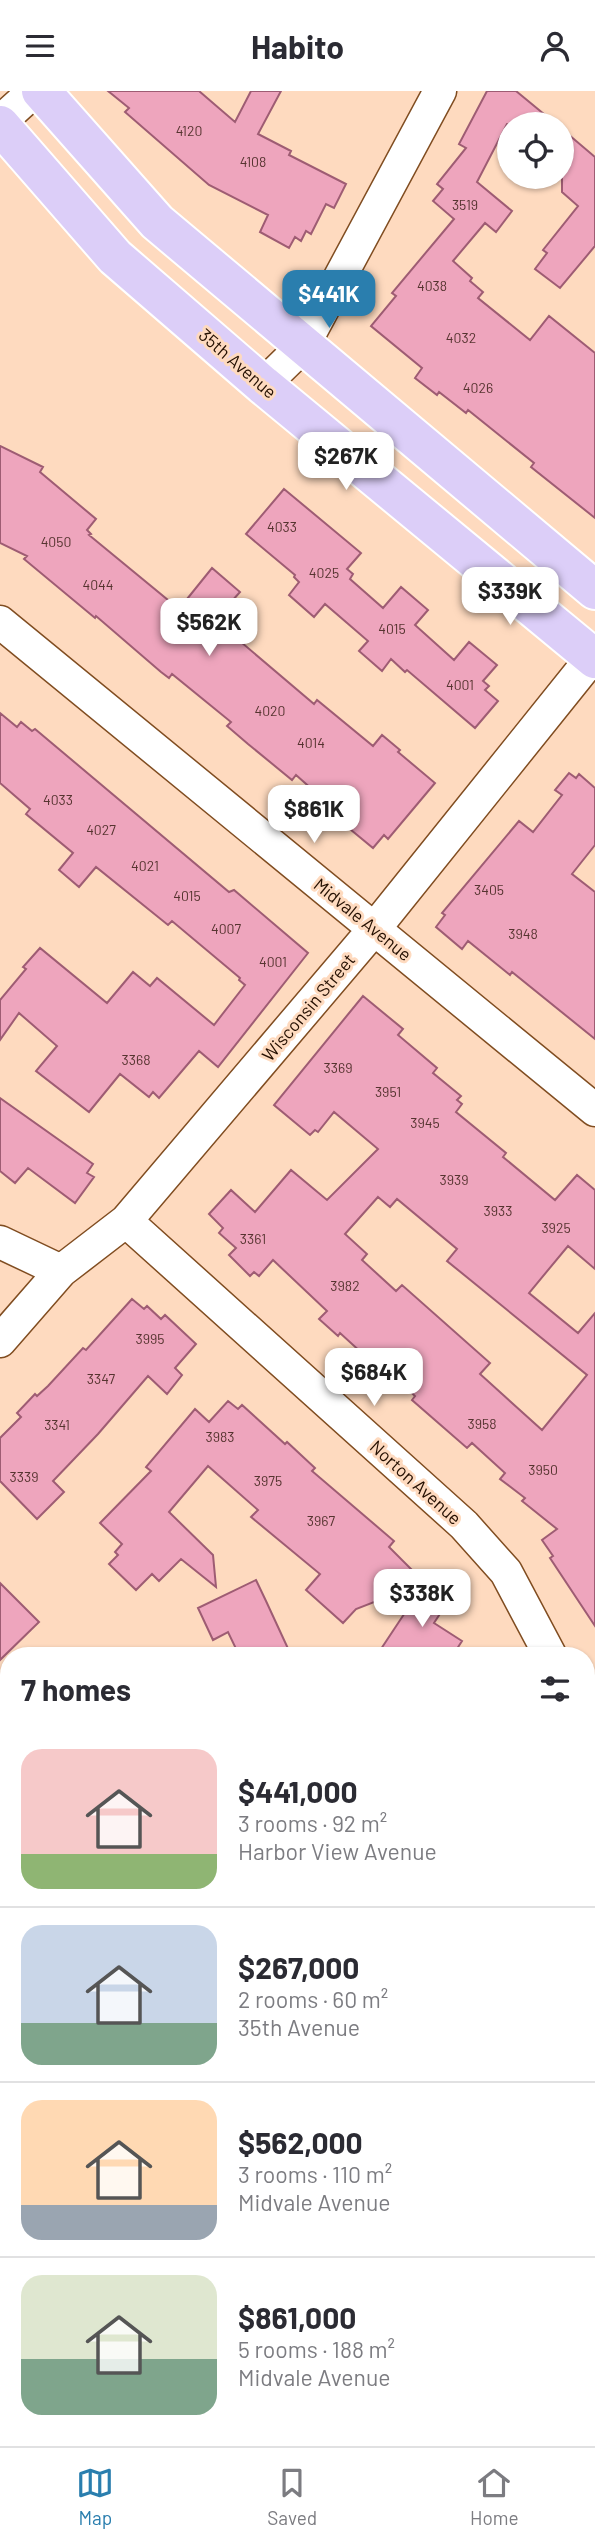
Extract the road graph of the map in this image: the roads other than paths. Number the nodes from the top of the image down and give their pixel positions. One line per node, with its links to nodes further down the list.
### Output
1 (34, 91): 4 (street)
2 (41, 91): 5 (main road)
3 (440, 91): 5 (street)
4 (0, 123): 6 (main road, 35th Avenue)
5 (303, 347): 6 (street); 7 (main road)
6 (263, 386): 9 (main road, 35th Avenue)
7 (595, 590)
8 (0, 622): 10 (street, Midvale Avenue)
9 (594, 656): 10 (street, Wisconsin Street)
10 (375, 928): 11 (street, Midvale Avenue); 12 (street, Wisconsin Street)
11 (595, 1110)
12 (126, 1221): 14 (street, Wisconsin Street); 16 (street, Norton Avenue)
13 (0, 1242): 14 (street)
14 (61, 1271): 15 (street, Wisconsin Street)
15 (0, 1341)
16 (546, 1647)

